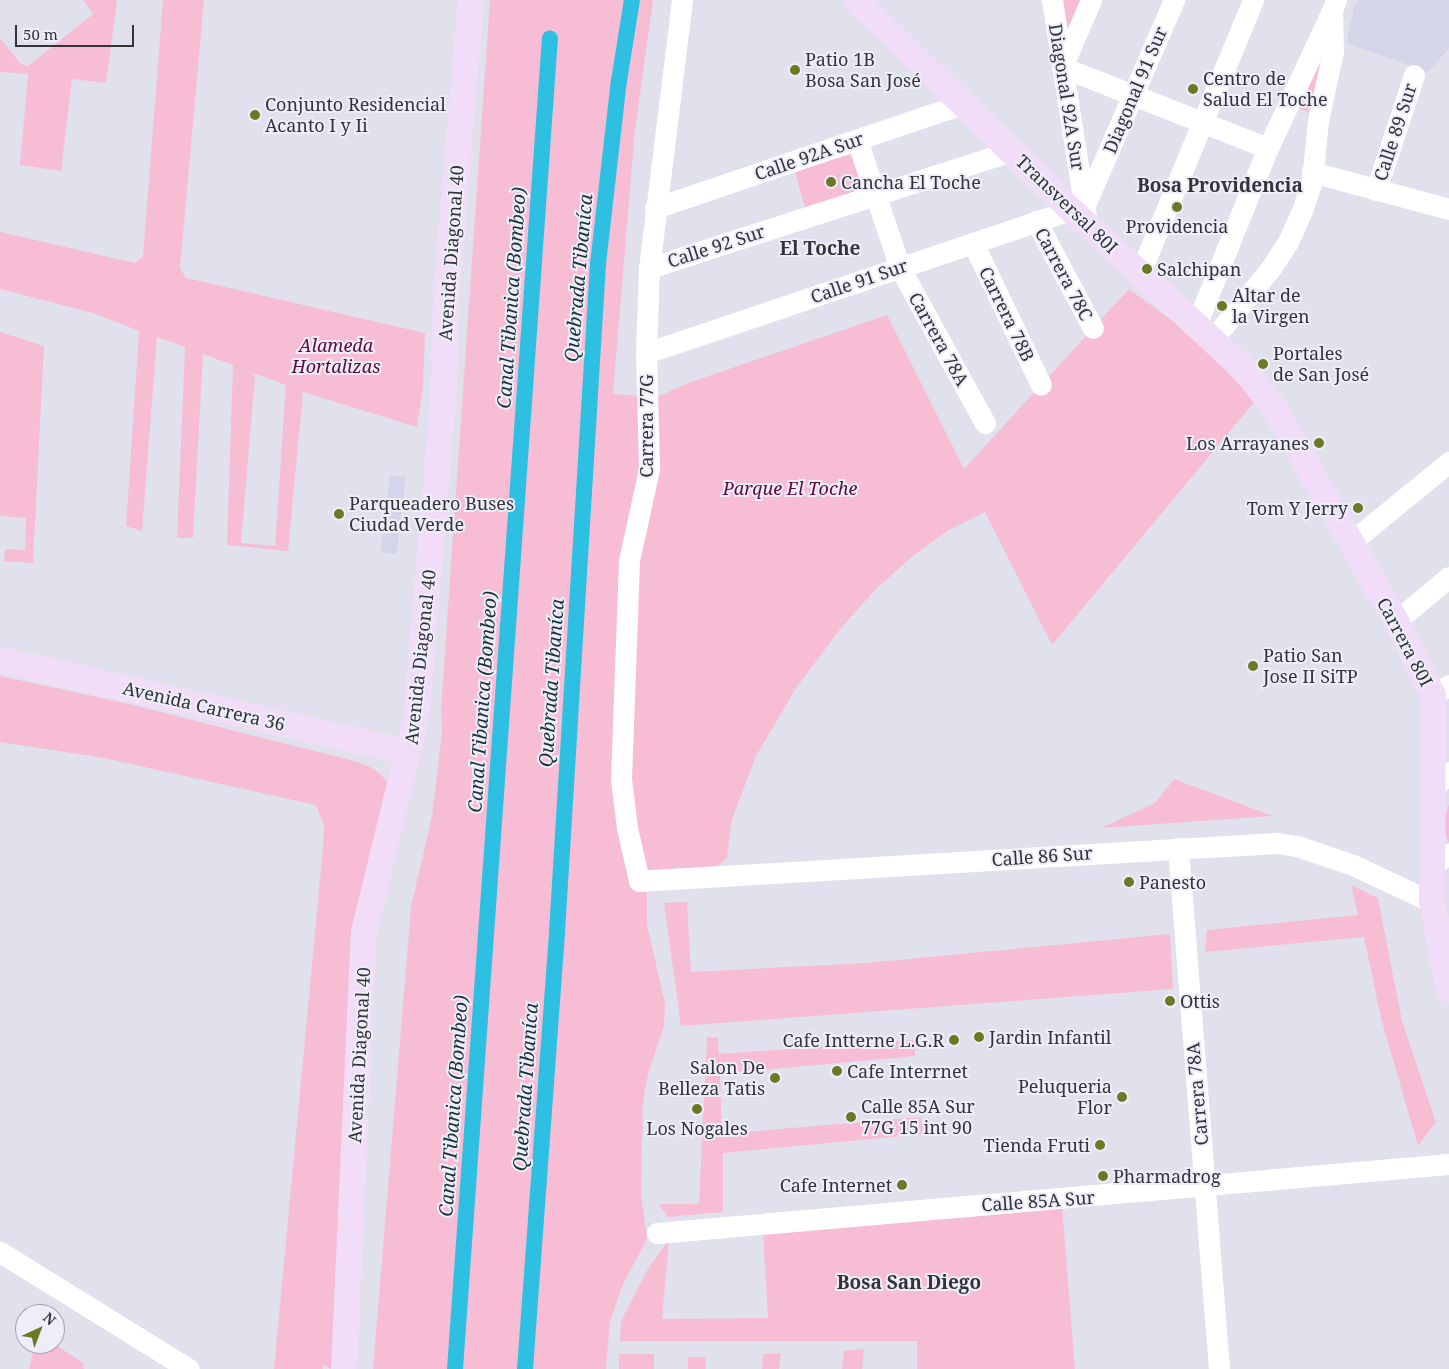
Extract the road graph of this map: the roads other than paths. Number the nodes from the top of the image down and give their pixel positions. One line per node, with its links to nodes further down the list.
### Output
1 (471, 0): 40 (main road, Avenida Diagonal 40)
2 (682, 0): 21 (street, Carrera 77G)
3 (856, 0): 12 (main road, Transversal 80I)
4 (1052, 0): 9 (street, Diagonal 92A Sur)
5 (1091, 0): 9 (street)
6 (1174, 0): 11 (street, Diagonal 91 Sur)
7 (1253, 0): 13 (street)
8 (1334, 6): 15 (street); 17 (street)
9 (1062, 67): 11 (street); 22 (street, Diagonal 92A Sur)
10 (1414, 75): 18 (street, Calle 89 Sur)
11 (1132, 95): 13 (street); 22 (street, Diagonal 91 Sur)
12 (963, 104): 14 (street, Calle 92A Sur); 16 (main road, Transversal 80I)
13 (1202, 122): 15 (street); 27 (street)
14 (857, 140): 19 (street, Carrera 78A); 21 (street, Calle 92A Sur)
15 (1268, 148): 29 (street)
16 (1011, 151): 19 (street, Calle 92 Sur); 22 (main road, Transversal 80I)
17 (1312, 172): 18 (street); 29 (street)
18 (1376, 190): 20 (street)
19 (875, 195): 25 (street, Calle 92 Sur); 26 (street, Carrera 78A)
20 (1448, 204)
21 (655, 208): 25 (street, Carrera 77G)
22 (1081, 213): 23 (street, Calle 91 Sur); 27 (main road, Transversal 80I)
23 (1036, 221): 24 (street, Calle 91 Sur); 28 (street, Carrera 78C)
24 (973, 243): 26 (street, Calle 91 Sur); 31 (street, Carrera 78B)
25 (649, 268): 30 (street, Carrera 77G)
26 (900, 268): 30 (street, Calle 91 Sur); 33 (street, Carrera 78A)
27 (1140, 273): 29 (main road, Transversal 80I)
28 (1093, 328)
29 (1204, 333): 32 (main road, Transversal 80I)
30 (646, 353): 45 (street, Carrera 77G)
31 (1040, 385)
32 (1275, 409): 35 (main road, Carrera 80I)
33 (985, 423)
34 (1449, 462): 35 (street)
35 (1351, 542): 37 (main road, Carrera 80I)
36 (1449, 577): 37 (street)
37 (1396, 621): 39 (main road, Carrera 80I)
38 (0, 660): 40 (main road, Avenida Carrera 36)
39 (1441, 690): 42 (main road, Carrera 80I)
40 (409, 752): 54 (main road, Avenida Diagonal 40)
41 (1449, 772): 42 (street)
42 (1431, 791): 44 (main road, Carrera 80I)
43 (1178, 848): 45 (street, Calle 86 Sur); 46 (street, Calle 86 Sur); 50 (street, Carrera 78A)
44 (1440, 860): 46 (main road, Carrera 80I)
45 (639, 881)
46 (1432, 902): 47 (main road, Carrera 80I)
47 (1444, 943): 48 (main road, Carrera 80I)
48 (1449, 989)
49 (1449, 1164): 50 (street, Calle 85A Sur)
50 (1205, 1186): 51 (street, Calle 85A Sur); 55 (street, Carrera 78A)
51 (657, 1234)
52 (0, 1252): 53 (street)
53 (189, 1369)
54 (344, 1369)
55 (1220, 1369)

